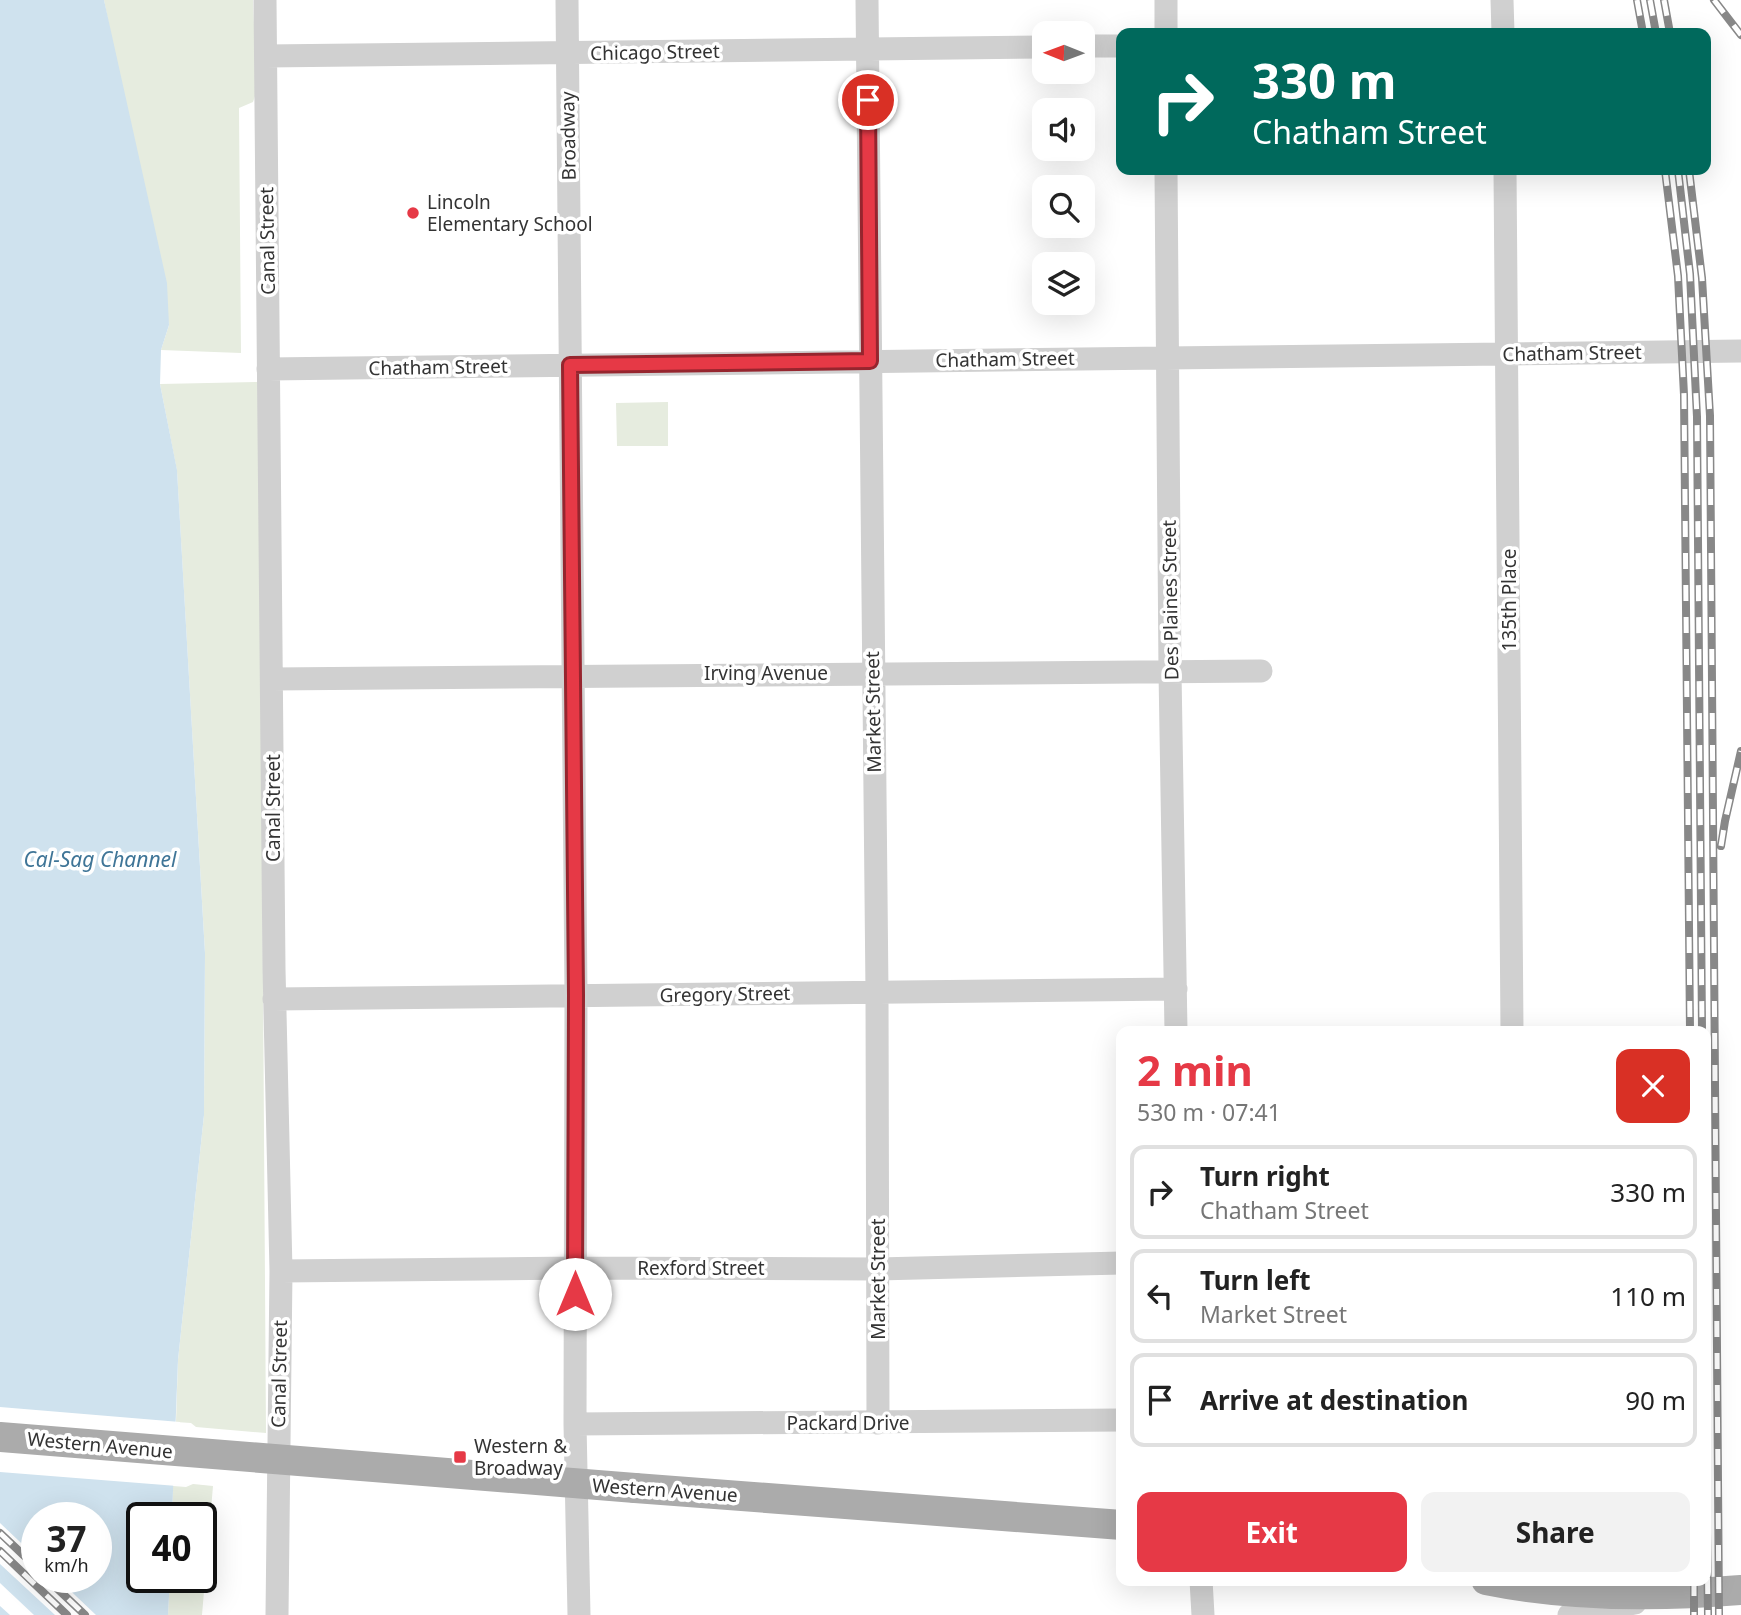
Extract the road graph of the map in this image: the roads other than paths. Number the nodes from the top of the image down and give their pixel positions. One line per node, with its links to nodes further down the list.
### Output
1 (265, 0): 13 (street, Canal Street)
2 (567, 0): 12 (street, Broadway)
3 (867, 0): 11 (street, Market Street)
4 (1166, 0): 6 (street)
5 (1502, 0): 7 (street)
6 (1166, 28)
7 (1503, 28)
8 (1096, 46): 9 (street)
9 (1116, 46)
10 (1032, 47): 11 (street, Chicago Street)
11 (867, 48): 12 (street, Chicago Street); 19 (street, Market Street)
12 (567, 54): 13 (street, Chicago Street); 20 (street, Broadway)
13 (265, 56): 21 (street, Canal Street)
14 (1166, 175): 18 (street, Des Plaines Street)
15 (1505, 175): 17 (street, 135th Place)
16 (1741, 351): 17 (street, Chatham Street)
17 (1507, 353): 18 (street, Chatham Street); 32 (street, 135th Place)
18 (1167, 357): 19 (street, Chatham Street); 24 (street, Des Plaines Street)
19 (870, 361): 20 (street, Chatham Street); 23 (street, Market Street)
20 (570, 365): 21 (street, Chatham Street); 25 (street, Broadway)
21 (268, 369): 26 (street, Canal Street)
22 (1261, 671): 24 (street, Irving Avenue)
23 (872, 672): 24 (street, Irving Avenue); 25 (street, Irving Avenue); 28 (street, Market Street)
24 (1170, 672): 27 (street, Des Plaines Street)
25 (573, 675): 26 (street, Irving Avenue); 29 (street, Broadway)
26 (272, 679): 30 (street, Canal Street)
27 (1176, 989): 28 (street, Gregory Street); 31 (street, Des Plaines Street)
28 (877, 992): 29 (street, Gregory Street); 35 (street, Market Street)
29 (576, 995): 30 (street, Gregory Street); 34 (street, Broadway)
30 (274, 999): 36 (street, Canal Street)
31 (1176, 1026)
32 (1512, 1026)
33 (1116, 1264): 35 (street, Rexford Street)
34 (574, 1268): 35 (street, Rexford Street); 36 (street, Rexford Street); 39 (street, Broadway)
35 (878, 1269): 38 (street, Market Street)
36 (281, 1271): 46 (street, Canal Street)
37 (1116, 1420): 38 (street, Packard Drive)
38 (878, 1423): 39 (street, Packard Drive)
39 (575, 1424): 47 (street, Broadway)
40 (0, 1437): 41 (main road, Western Avenue, bridge)
41 (1115, 1520)
42 (1201, 1586): 48 (street)
43 (1528, 1586): 45 (main road)
44 (1741, 1590): 45 (main road)
45 (1674, 1596): 49 (street)
46 (277, 1615)
47 (579, 1615)
48 (1203, 1615)
49 (1569, 1615)

